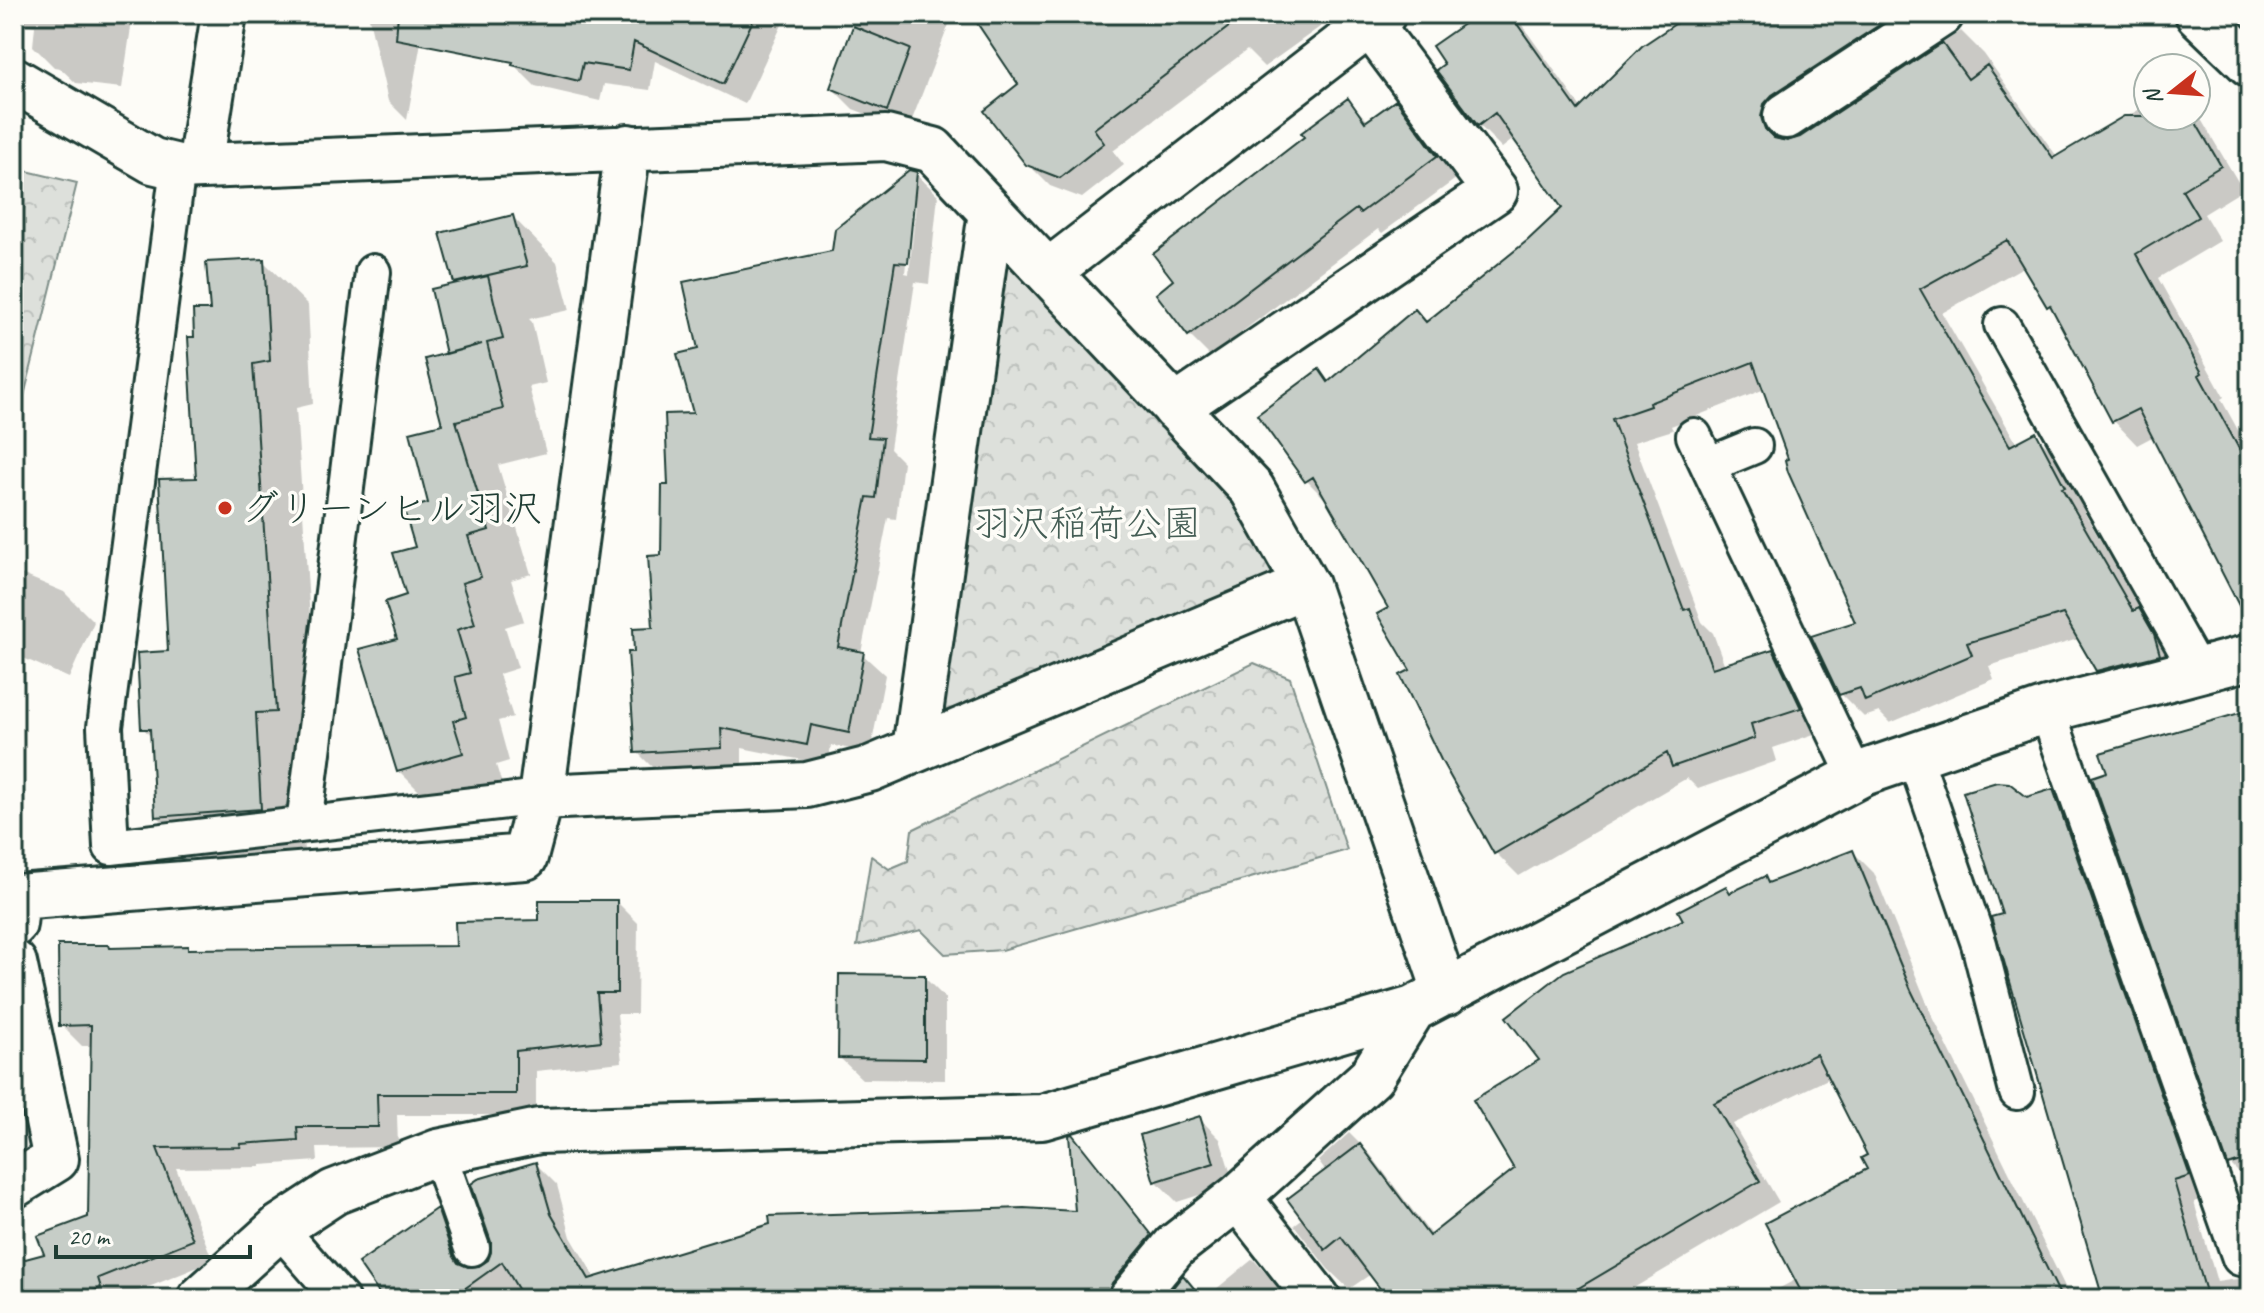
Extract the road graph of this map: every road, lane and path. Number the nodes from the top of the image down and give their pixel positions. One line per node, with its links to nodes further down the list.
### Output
1 (224, 14): 9 (street)
2 (1941, 14): 7 (street)
3 (2198, 14): 5 (street)
4 (1376, 19): 12 (street); 14 (street)
5 (2250, 64)
6 (14, 80): 9 (street)
7 (1786, 116)
8 (628, 147): 9 (street); 10 (street); 23 (street)
9 (189, 166): 24 (lane)
10 (991, 212): 12 (street); 20 (street)
11 (373, 272): 24 (lane)
12 (1048, 272): 14 (street)
13 (2002, 325): 18 (lane)
14 (1175, 408): 16 (street)
15 (1754, 446): 22 (lane)
16 (1306, 585): 20 (street); 27 (street)
17 (2250, 657): 18 (street)
18 (2197, 670): 19 (street)
19 (2047, 710): 21 (street); 34 (lane)
20 (915, 749): 23 (street)
21 (1914, 755): 22 (street); 28 (lane)
22 (1856, 777): 27 (street)
23 (541, 797): 24 (lane); 25 (street)
24 (304, 824)
25 (15, 906)
26 (14, 963): 30 (street)
27 (1429, 1001): 29 (street); 31 (street)
28 (2017, 1092)
29 (438, 1152): 32 (street); 33 (lane)
30 (14, 1185)
31 (1238, 1197): 37 (street); 38 (street)
32 (279, 1228): 35 (street); 36 (lane)
33 (472, 1248)
34 (2240, 1258)
35 (200, 1299)
36 (341, 1299)
37 (1131, 1299)
38 (1318, 1299)

